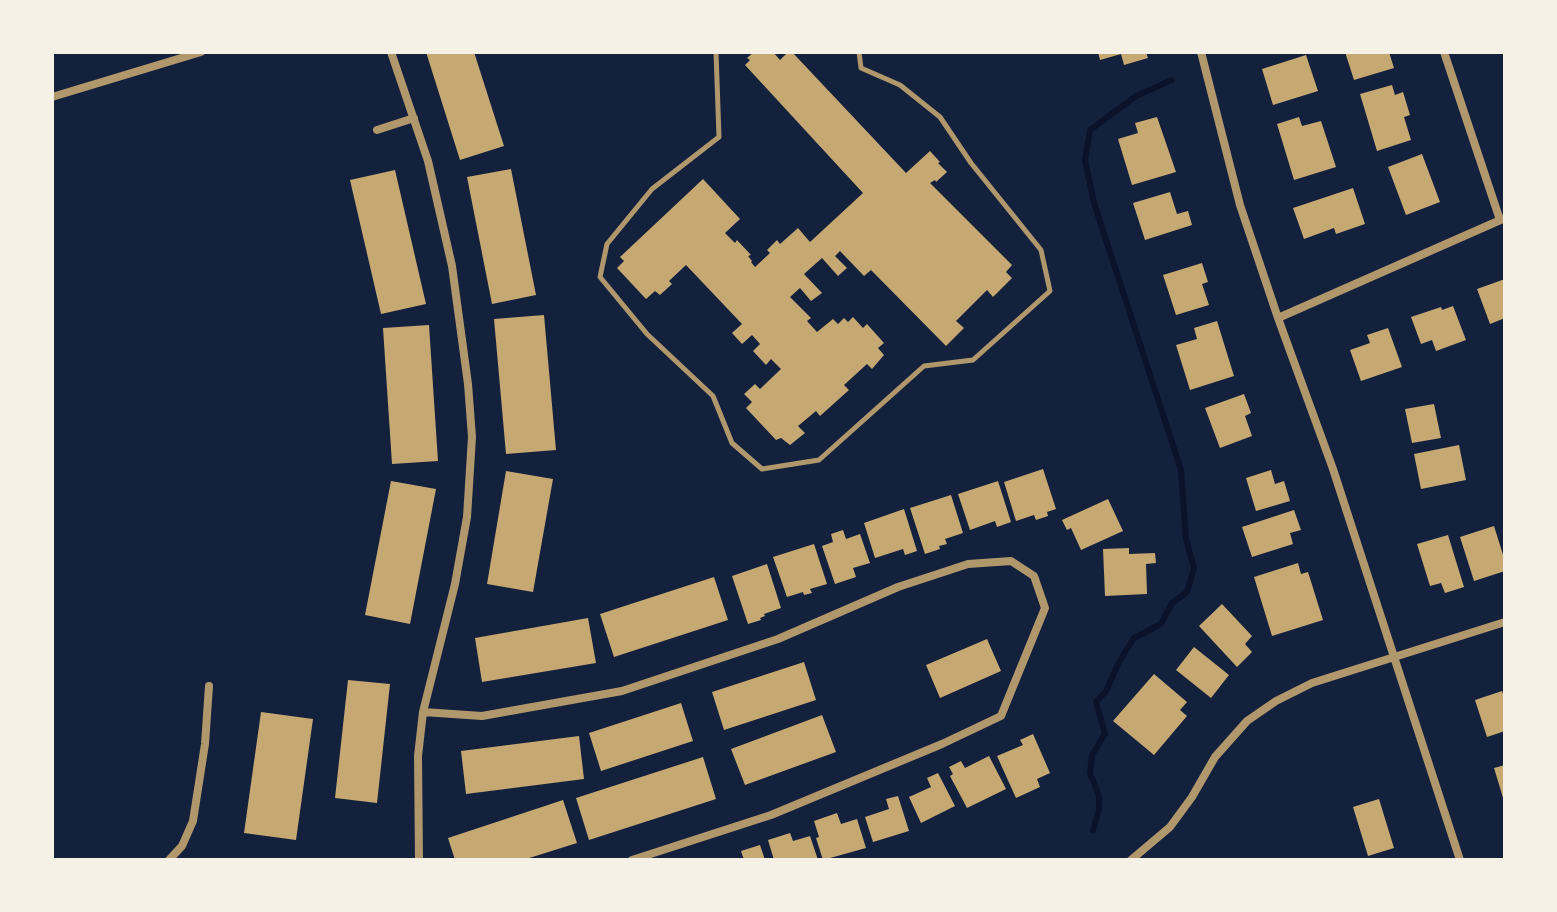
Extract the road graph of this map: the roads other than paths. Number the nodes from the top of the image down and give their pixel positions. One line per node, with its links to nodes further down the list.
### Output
1 (201, 52): 7 (street)
2 (391, 52): 8 (street)
3 (716, 52): 4 (lane)
4 (859, 52)
5 (1201, 52): 11 (street)
6 (1444, 52): 10 (street)
7 (52, 97)
8 (414, 118): 9 (street); 15 (street)
9 (377, 130)
10 (1502, 219): 11 (street)
11 (1278, 318): 13 (street)
12 (1505, 622): 13 (street)
13 (1394, 657): 19 (street); 20 (street)
14 (209, 686): 16 (street)
15 (423, 712): 17 (street); 18 (street)
16 (169, 860)
17 (419, 860)
18 (632, 860)
19 (1131, 860)
20 (1460, 860)

